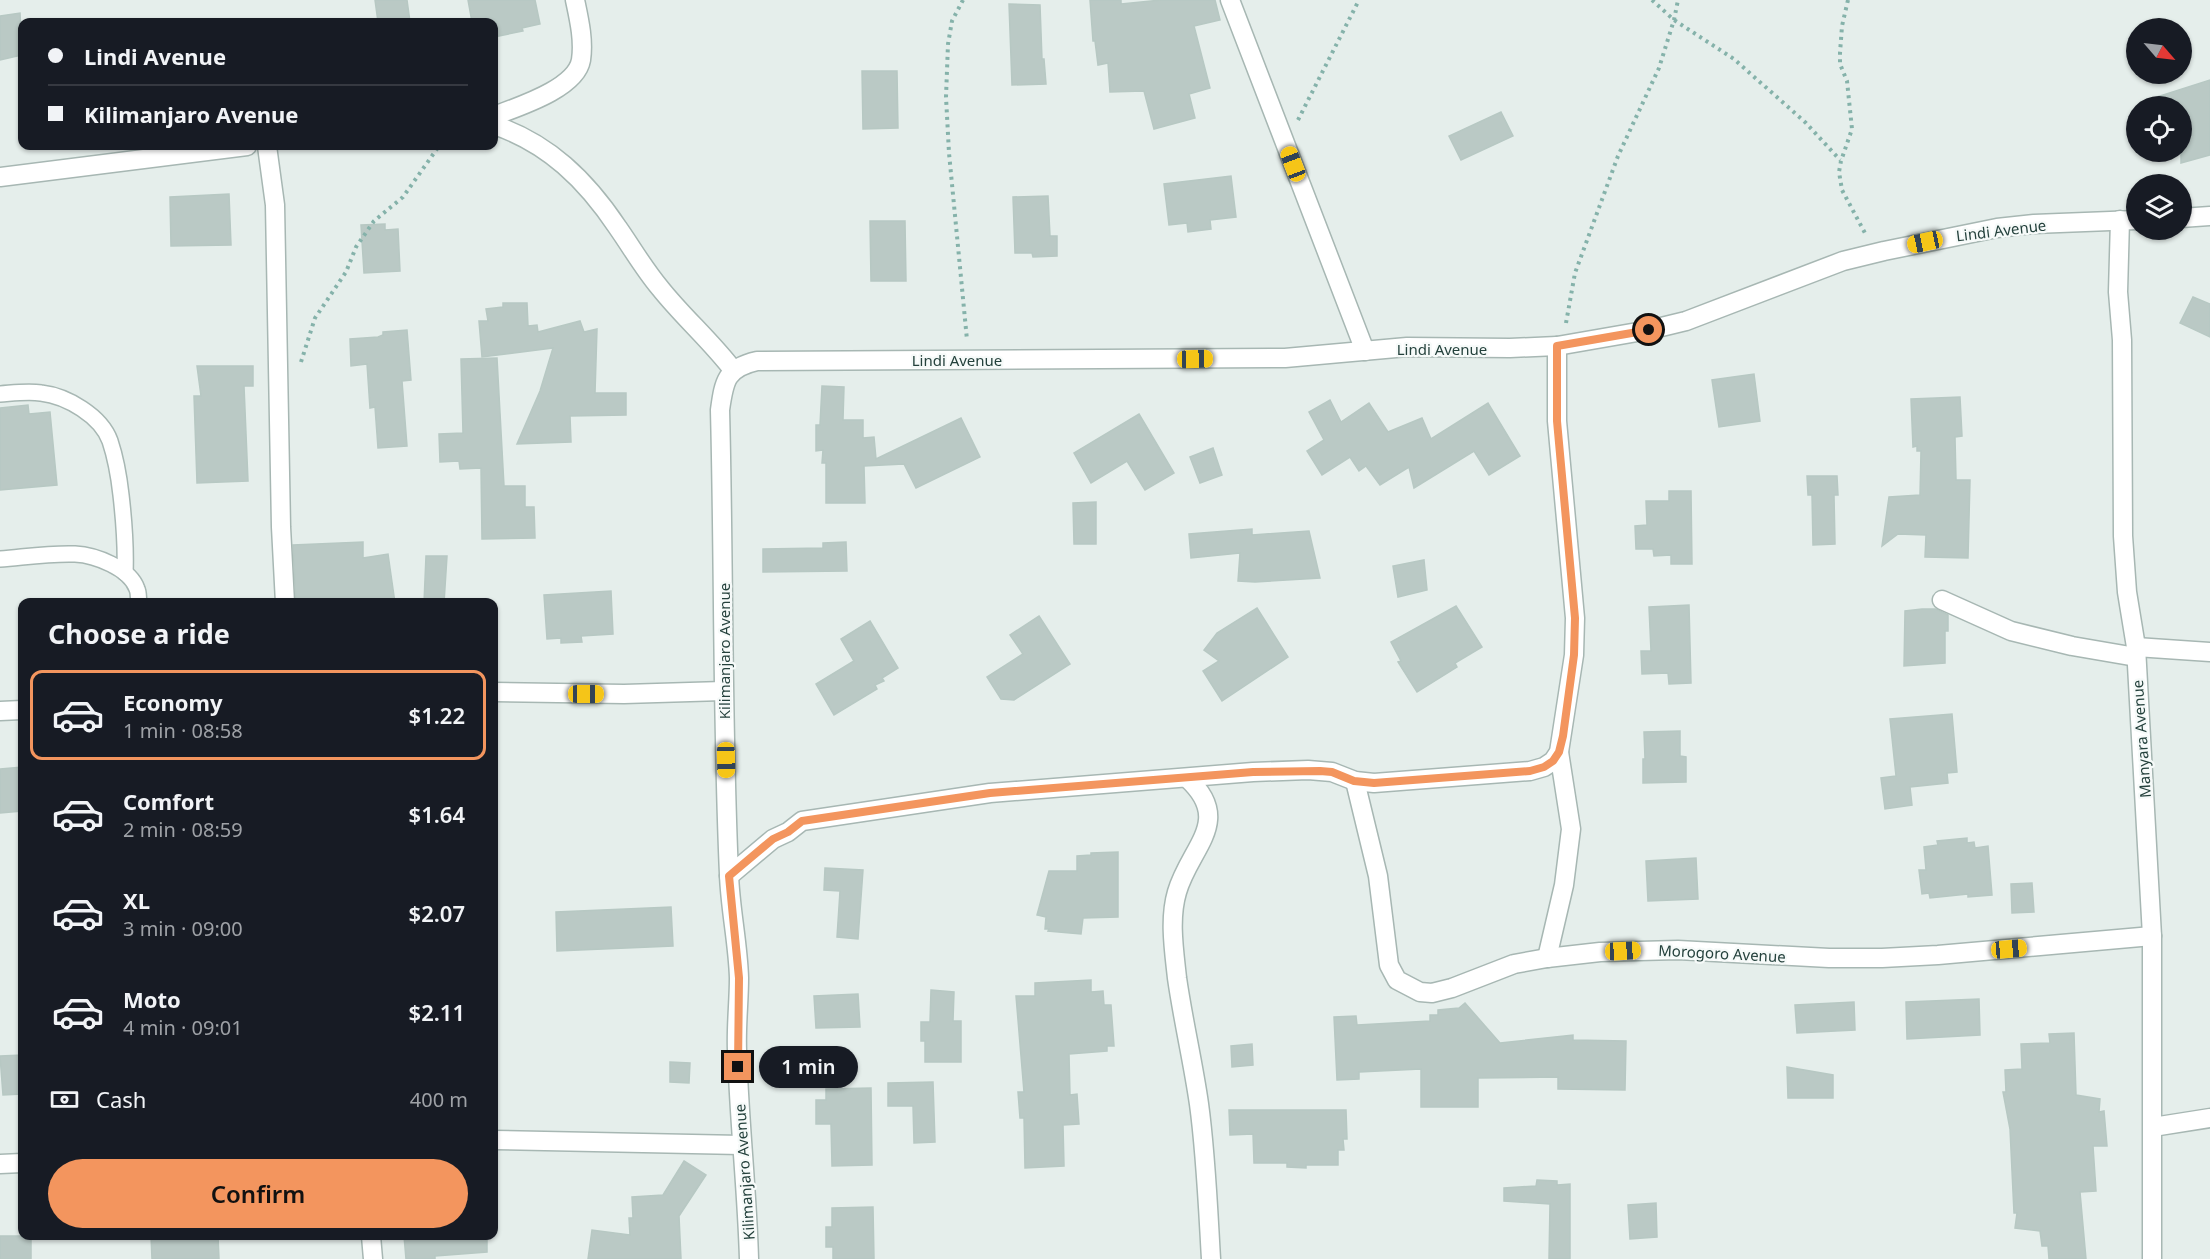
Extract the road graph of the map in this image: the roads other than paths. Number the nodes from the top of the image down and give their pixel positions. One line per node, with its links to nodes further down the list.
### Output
1 (575, 0): 3 (street)
2 (1230, 0): 13 (street)
3 (498, 114)
4 (498, 127): 14 (street)
5 (215, 150): 7 (street)
6 (268, 150): 19 (street)
7 (0, 177)
8 (2210, 216): 9 (street)
9 (2192, 217)
10 (2126, 220): 12 (street, Lindi Avenue)
11 (2126, 234): 21 (street, Manyara Avenue)
12 (1563, 345): 13 (street, Lindi Avenue); 27 (street)
13 (1365, 351): 14 (street, Lindi Avenue)
14 (733, 370): 23 (street, Kilimanjaro Avenue)
15 (0, 394): 17 (lane)
16 (0, 559): 17 (lane)
17 (125, 573): 18 (lane)
18 (139, 598)
19 (285, 598)
20 (1942, 600): 21 (street)
21 (2136, 652): 22 (street); 31 (street, Manyara Avenue)
22 (2210, 652)
23 (723, 691): 24 (street); 30 (street, Kilimanjaro Avenue)
24 (498, 692)
25 (18, 710): 26 (street)
26 (0, 711)
27 (1559, 752): 29 (street); 32 (street)
28 (1186, 778): 29 (street); 30 (street); 42 (street)
29 (1354, 781): 32 (street, Morogoro Avenue)
30 (729, 876): 36 (street, Kilimanjaro Avenue)
31 (2152, 936): 32 (street, Morogoro Avenue); 34 (street, Manyara Avenue)
32 (1547, 958)
33 (2210, 1118): 34 (street)
34 (2153, 1127): 43 (street, Manyara Avenue)
35 (498, 1140): 36 (street)
36 (741, 1145): 41 (street, Kilimanjaro Avenue)
37 (18, 1163): 38 (street)
38 (0, 1164)
39 (371, 1240): 40 (street)
40 (373, 1259)
41 (749, 1259)
42 (1211, 1259)
43 (2152, 1259)

